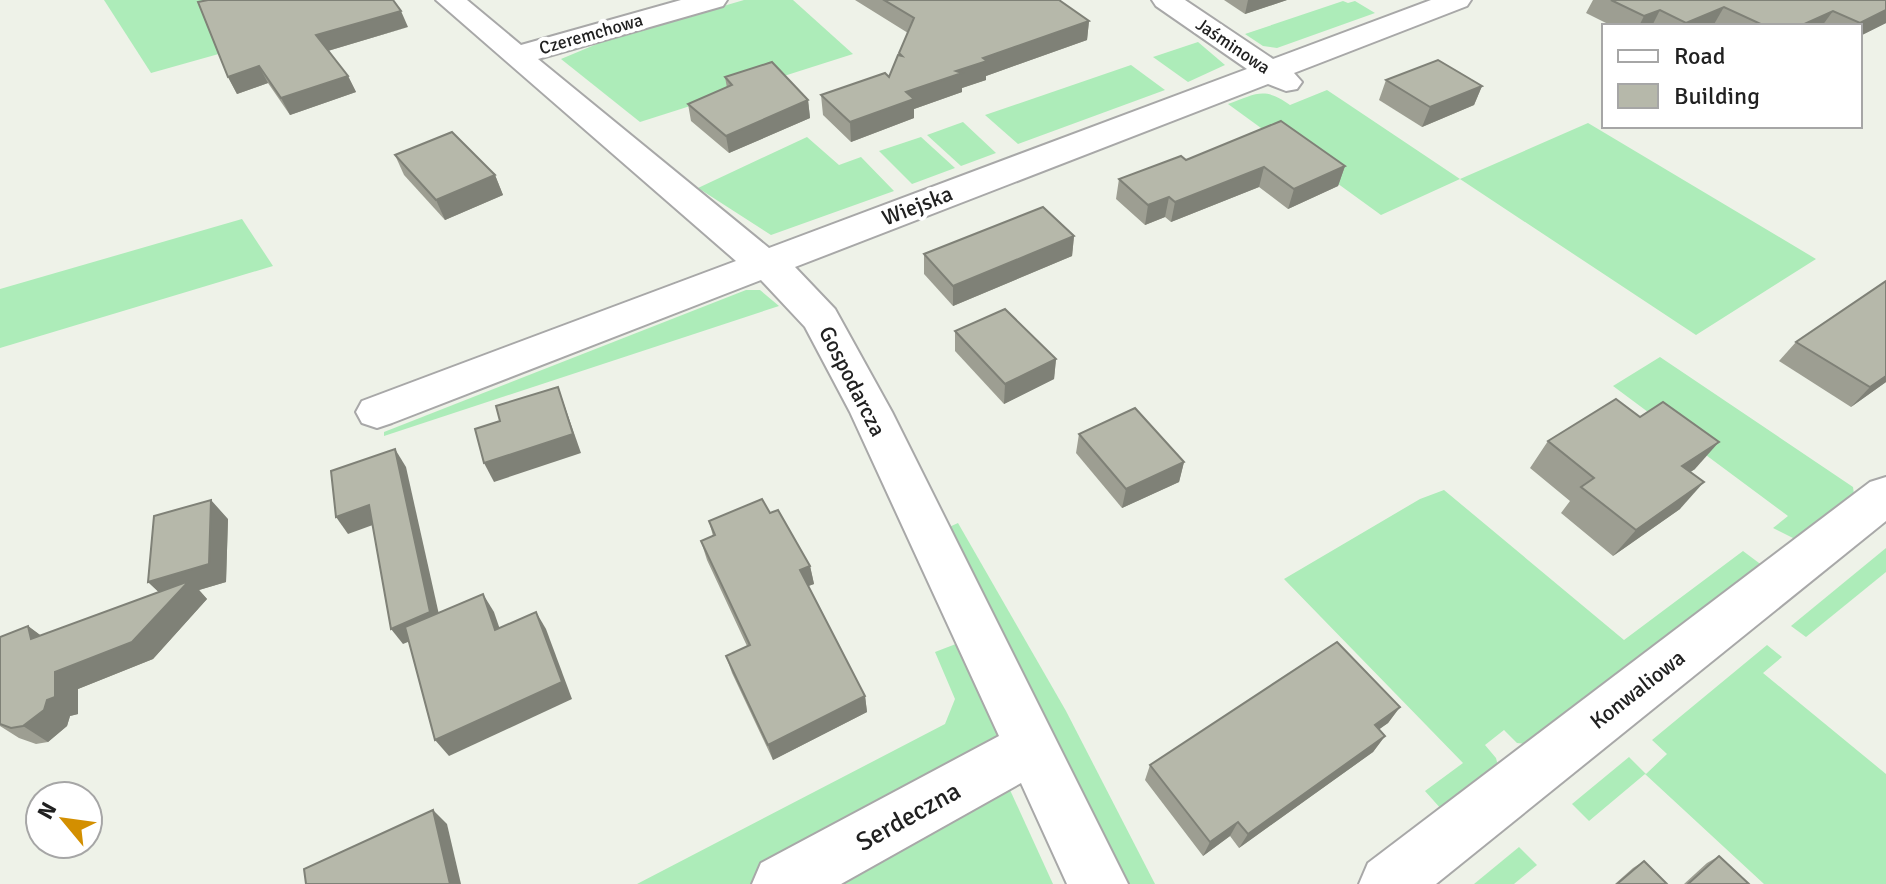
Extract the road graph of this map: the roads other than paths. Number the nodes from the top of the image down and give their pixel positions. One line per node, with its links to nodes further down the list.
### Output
1 (450, 0): 5 (street, Gospodarcza)
2 (713, 0): 5 (street, Czeremchowa)
3 (1166, 0): 6 (street, Jaśminowa)
4 (1457, 0): 6 (street, Wiejska)
5 (515, 56): 8 (street, Gospodarcza)
6 (1269, 71): 7 (street, Jaśminowa); 8 (street, Wiejska)
7 (1300, 91)
8 (764, 263): 9 (street, Wiejska); 11 (street, Gospodarcza)
9 (377, 412)
10 (1886, 495): 14 (street, Konwaliowa)
11 (1033, 747): 12 (street, Serdeczna); 13 (street, Gospodarcza)
12 (782, 884)
13 (1098, 884)
14 (1389, 884)

